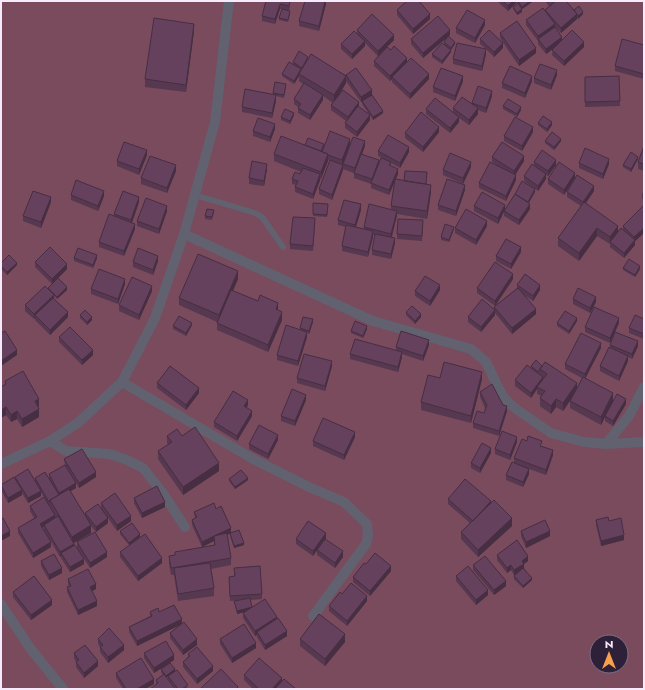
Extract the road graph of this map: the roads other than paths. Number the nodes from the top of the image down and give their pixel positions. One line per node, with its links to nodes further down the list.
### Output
1 (229, 1): 2 (street)
2 (195, 195): 3 (street); 4 (lane)
3 (184, 234): 5 (street); 9 (street)
4 (283, 247)
5 (122, 382): 7 (street); 13 (street)
6 (644, 387): 9 (street)
7 (50, 441): 10 (street); 11 (street)
8 (644, 442): 9 (street)
9 (606, 444)
10 (1, 464)
11 (185, 527)
12 (1, 604): 14 (street)
13 (313, 616)
14 (63, 689)

